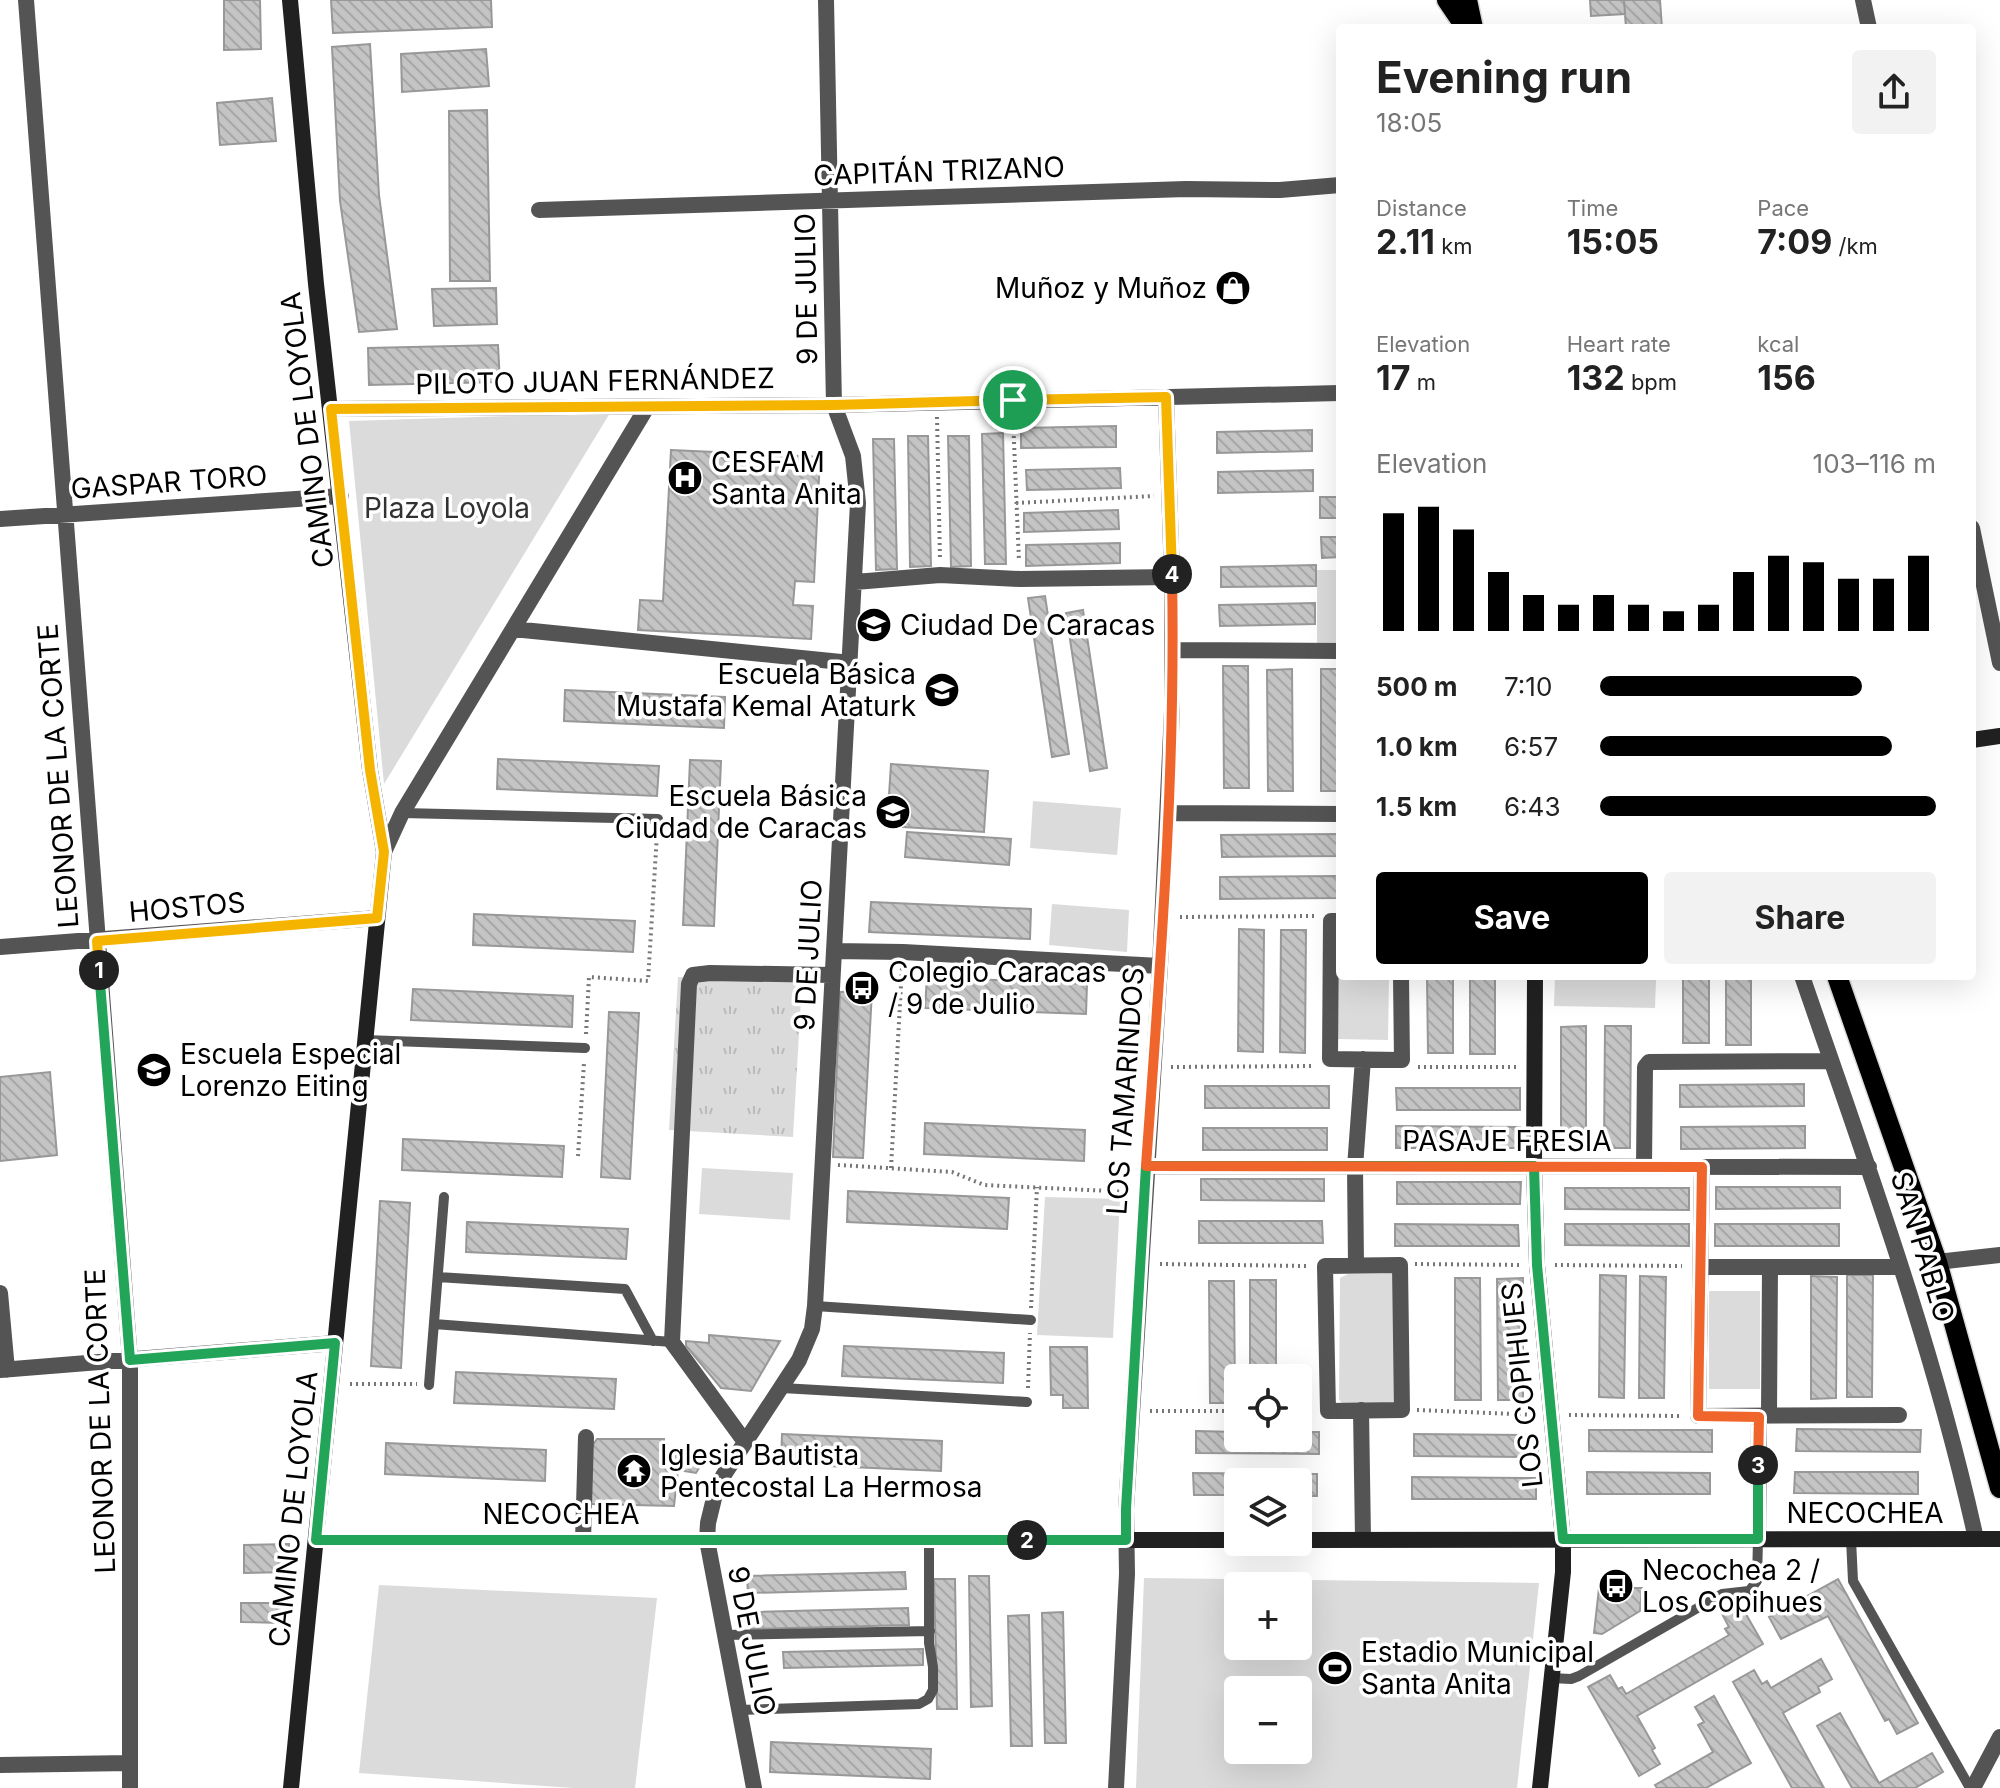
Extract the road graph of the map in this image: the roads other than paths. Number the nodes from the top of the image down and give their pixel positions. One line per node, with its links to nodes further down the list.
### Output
1 (26, 0): 19 (street, LEONOR DE LA CORTE)
2 (290, 0): 17 (street, CAMINO DE LOYOLA)
3 (826, 0): 11 (street, 9 DE JULIO)
4 (1447, 0): 7 (main road)
5 (1467, 0): 8 (main road)
6 (1863, 0): 9 (street)
7 (1463, 24)
8 (1472, 24)
9 (1868, 24)
10 (1336, 185): 11 (street, CAPITÁN TRIZANO)
11 (830, 201): 12 (street, CAPITÁN TRIZANO); 15 (street, 9 DE JULIO)
12 (539, 210)
13 (1336, 393): 14 (street, PILOTO JUAN FERNÁNDEZ)
14 (1166, 397): 15 (street, PILOTO JUAN FERNÁNDEZ); 22 (street, LOS TAMARINDOS)
15 (834, 405): 16 (street, PILOTO JUAN FERNÁNDEZ); 23 (street, 9 DE JULIO)
16 (647, 407): 17 (street, PILOTO JUAN FERNÁNDEZ); 24 (street, CAMINO DE LOYOLA)
17 (331, 409): 18 (street, CAMINO DE LOYOLA)
18 (341, 496): 19 (street, GASPAR TORO); 35 (street, CAMINO DE LOYOLA)
19 (63, 515): 20 (street, GASPAR TORO); 38 (street, LEONOR DE LA CORTE)
20 (0, 519)
21 (1976, 547): 28 (street)
22 (1172, 577): 23 (street); 25 (street, LOS TAMARINDOS)
23 (855, 582): 27 (street, 9 DE JULIO)
24 (513, 629): 27 (street); 31 (street, CAMINO DE LOYOLA)
25 (1173, 650): 26 (street); 32 (street, LOS TAMARINDOS)
26 (1336, 651)
27 (851, 663): 40 (street, 9 DE JULIO)
28 (2000, 663)
29 (2000, 736): 30 (street)
30 (1976, 739)
31 (402, 813): 34 (lane); 35 (street, CAMINO DE LOYOLA)
32 (1168, 813): 33 (street); 41 (street, LOS TAMARINDOS)
33 (1336, 814)
34 (658, 819)
35 (384, 852): 36 (street, CAMINO DE LOYOLA)
36 (377, 918): 38 (street, HOSTOS); 47 (street, CAMINO DE LOYOLA)
37 (1335, 921): 49 (street)
38 (97, 941): 39 (street, HOSTOS); 72 (street, LEONOR DE LA CORTE)
39 (0, 947)
40 (834, 951): 41 (street); 42 (street, 9 DE JULIO)
41 (1160, 966): 51 (street, LOS TAMARINDOS)
42 (832, 975): 66 (street, 9 DE JULIO); 70 (street)
43 (1401, 980): 49 (street)
44 (1535, 980): 52 (street, LOS COPIHUES)
45 (1803, 980): 50 (street, SAN PABLO)
46 (1838, 980): 59 (main road, SAN PABLO)
47 (365, 1040): 48 (lane); 71 (street, CAMINO DE LOYOLA)
48 (585, 1048)
49 (1363, 1059): 54 (street)
50 (1831, 1061): 53 (street); 56 (street, SAN PABLO)
51 (1146, 1166): 54 (street, PASAJE FRESIA); 93 (street, LOS TAMARINDOS)
52 (1534, 1166): 53 (street, PASAJE FRESIA); 54 (street, PASAJE FRESIA); 84 (street, LOS COPIHUES)
53 (1644, 1166): 55 (street, PASAJE FRESIA)
54 (1355, 1167): 60 (street)
55 (1702, 1167): 56 (street, PASAJE FRESIA); 61 (street)
56 (1869, 1167): 63 (street, SAN PABLO)
57 (444, 1197): 64 (lane)
58 (2000, 1255): 59 (street)
59 (1937, 1262): 82 (main road, SAN PABLO)
60 (1356, 1265): 77 (street); 77 (street)
61 (1701, 1267): 62 (street); 79 (street)
62 (1770, 1267): 63 (street); 79 (street)
63 (1901, 1267): 87 (street, SAN PABLO)
64 (438, 1277): 68 (lane); 69 (lane)
65 (0, 1293): 73 (street)
66 (815, 1306): 67 (lane); 75 (street, 9 DE JULIO)
67 (1031, 1320)
68 (434, 1324): 69 (lane); 74 (lane)
69 (653, 1341): 70 (lane)
70 (672, 1342): 81 (street)
71 (335, 1343): 72 (street); 89 (street, CAMINO DE LOYOLA)
72 (130, 1360): 73 (street); 101 (street, LEONOR DE LA CORTE)
73 (4, 1370)
74 (429, 1385)
75 (782, 1388): 76 (lane); 81 (street, 9 DE JULIO)
76 (1027, 1402)
77 (1361, 1410): 83 (street)
78 (1899, 1415): 79 (street)
79 (1764, 1416): 85 (street)
80 (586, 1437): 90 (street)
81 (745, 1442): 91 (street, 9 DE JULIO)
82 (2000, 1488)
83 (1363, 1539): 84 (street, NECOCHEA); 95 (street, NECOCHEA)
84 (1563, 1539): 85 (street, NECOCHEA); 98 (street, LOS COPIHUES)
85 (1758, 1539): 86 (street, NECOCHEA); 98 (lane)
86 (1851, 1539): 87 (street, NECOCHEA); 108 (lane)
87 (1976, 1539): 88 (street, NECOCHEA)
88 (2000, 1539)
89 (316, 1540): 90 (street, NECOCHEA); 104 (street, CAMINO DE LOYOLA)
90 (583, 1540): 91 (street, NECOCHEA)
91 (707, 1540): 92 (street, NECOCHEA); 97 (street, 9 DE JULIO)
92 (929, 1540): 93 (street, NECOCHEA); 96 (lane)
93 (1126, 1540): 94 (street, NECOCHEA); 106 (street, LOS TAMARINDOS)
94 (1224, 1540)
95 (1312, 1540)
96 (930, 1631): 97 (lane); 99 (lane)
97 (725, 1635): 99 (street, 9 DE JULIO)
98 (1551, 1678): 107 (street, LOS COPIHUES)
99 (739, 1710): 105 (street, 9 DE JULIO)
100 (2000, 1737): 108 (street)
101 (130, 1763): 102 (street); 103 (street, LEONOR DE LA CORTE)
102 (0, 1765)
103 (130, 1788)
104 (291, 1788)
105 (754, 1788)
106 (1116, 1788)
107 (1540, 1788)
108 (1971, 1788)

